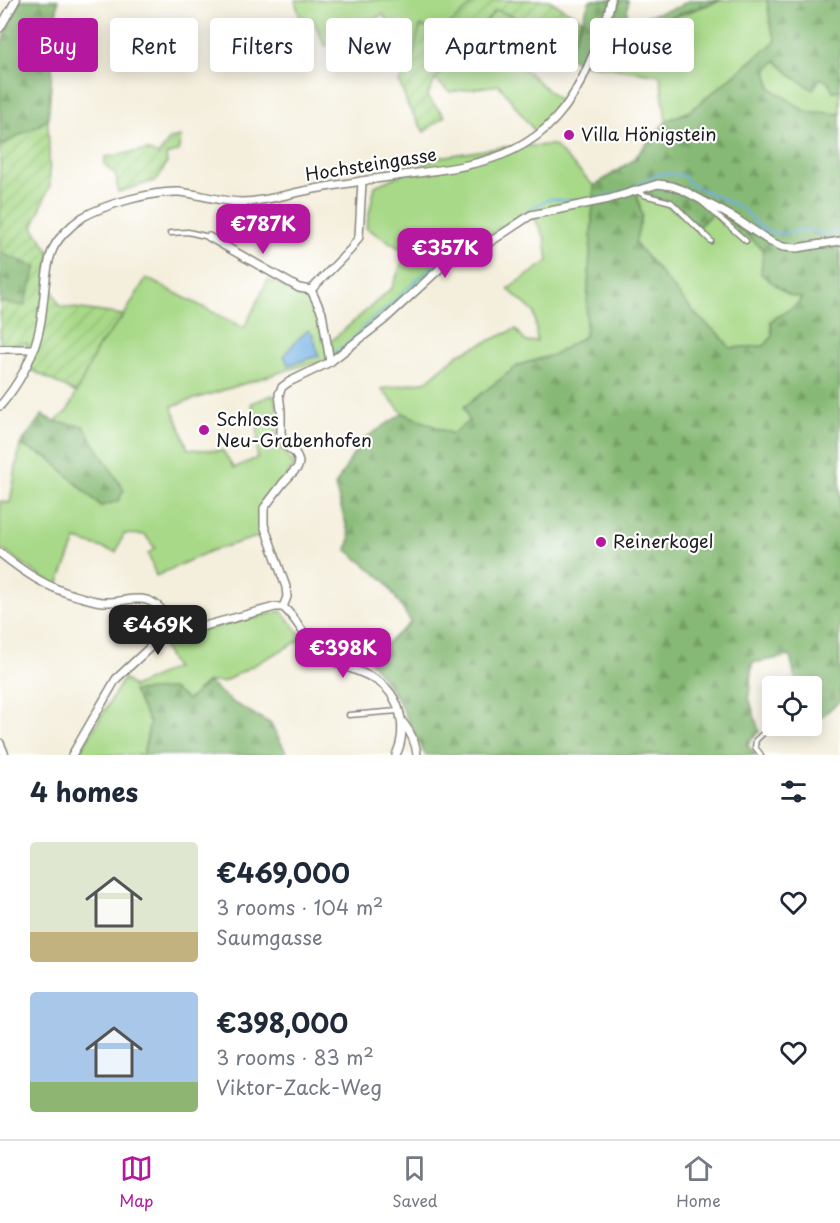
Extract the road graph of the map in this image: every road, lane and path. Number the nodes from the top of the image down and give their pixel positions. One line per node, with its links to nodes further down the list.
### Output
1 (16, 0): 3 (street)
2 (611, 0): 4 (street, Hochsteingasse)
3 (0, 28)
4 (362, 181): 12 (street); 14 (street, Hochsteingasse)
5 (636, 190): 6 (street); 9 (lane); 15 (street)
6 (700, 199): 10 (lane); 11 (street)
7 (170, 233): 8 (lane)
8 (208, 237): 12 (street)
9 (711, 241)
10 (746, 241)
11 (840, 241)
12 (311, 290): 15 (street)
13 (0, 349): 14 (street)
14 (34, 349): 16 (street, Hochsteingasse)
15 (330, 362): 18 (street)
16 (0, 406)
17 (0, 553): 19 (street)
18 (283, 607): 19 (street); 20 (street)
19 (160, 638): 26 (street)
20 (399, 711): 21 (lane); 22 (street)
21 (349, 715)
22 (402, 721): 27 (street); 28 (street)
23 (762, 734): 29 (lane)
24 (0, 743): 25 (street)
25 (3, 754)
26 (72, 755)
27 (396, 755)
28 (417, 755)
29 (761, 755)

